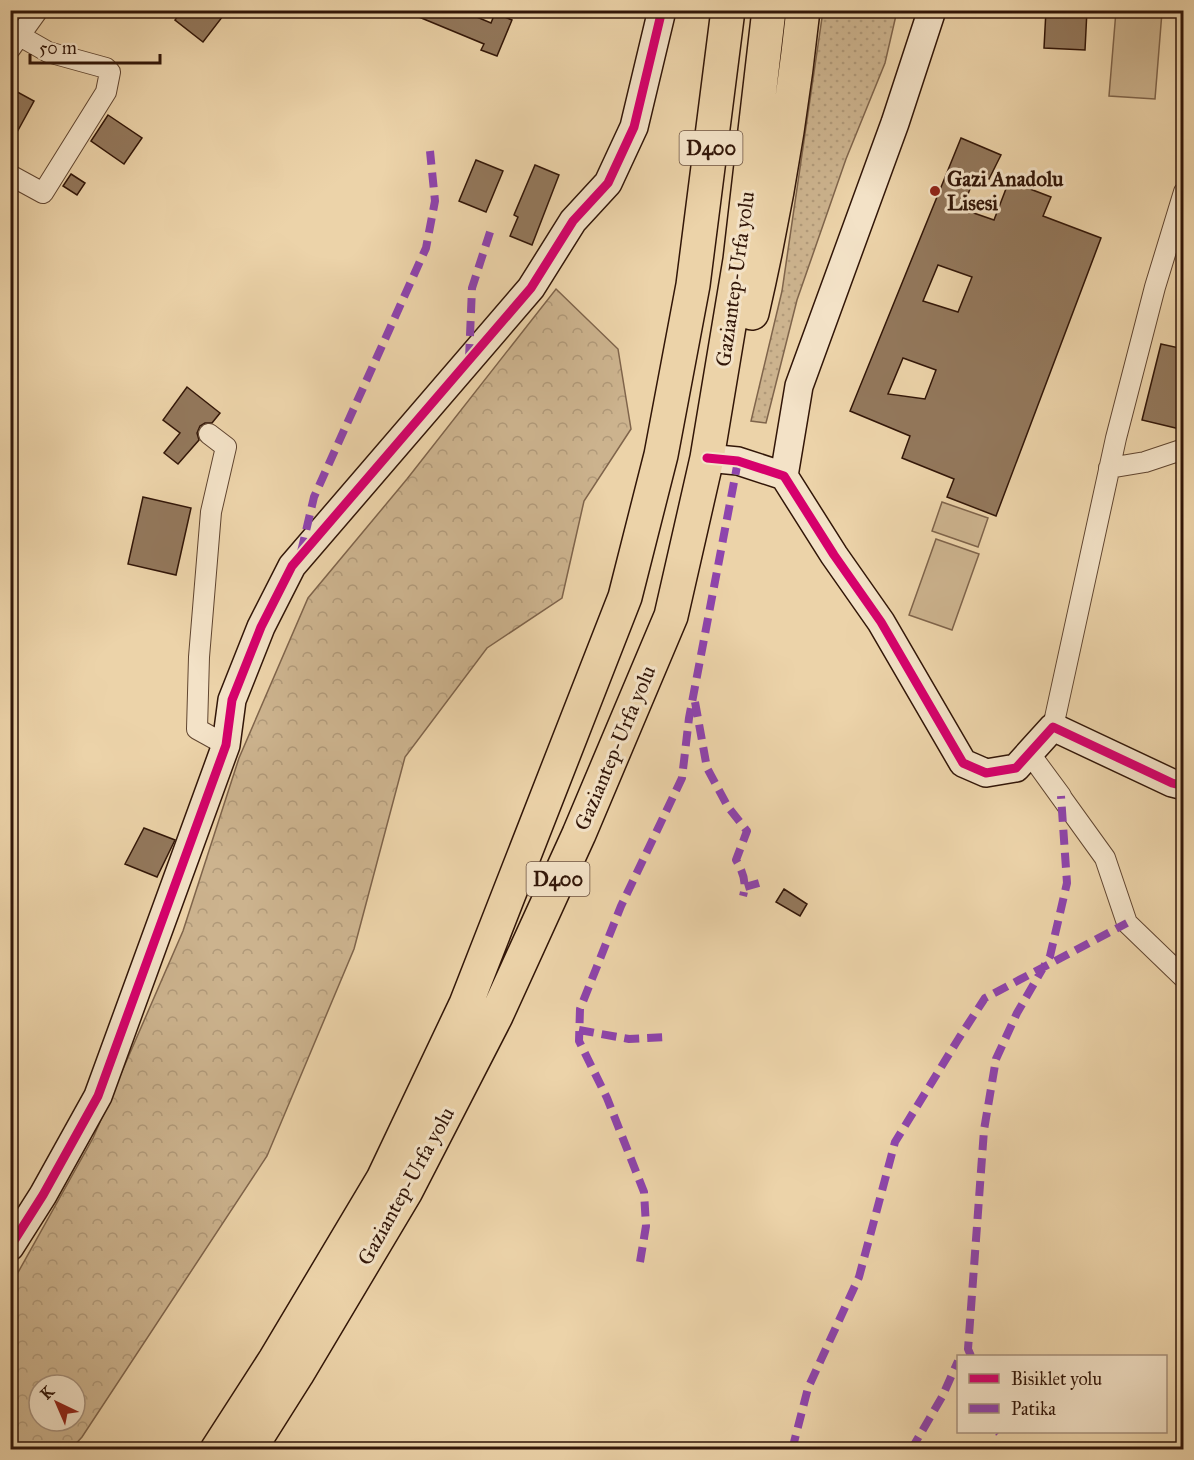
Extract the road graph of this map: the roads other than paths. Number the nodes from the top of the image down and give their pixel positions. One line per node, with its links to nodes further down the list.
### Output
1 (38, 10): 7 (street)
2 (662, 10): 17 (street)
3 (728, 10): 23 (highway, Gaziantep-Urfa yolu / D400)
4 (768, 10): 13 (highway, Gaziantep-Urfa yolu / D400)
5 (803, 10): 13 (highway)
6 (932, 10): 15 (street)
7 (15, 42): 8 (street)
8 (10, 176)
9 (1184, 192): 10 (street)
10 (1179, 223): 14 (street)
11 (209, 434): 17 (street)
12 (1184, 449): 14 (street)
13 (707, 458): 15 (street); 24 (highway, Gaziantep-Urfa yolu / D400)
14 (1109, 468): 16 (street)
15 (784, 476): 18 (street)
16 (1053, 727): 18 (street); 19 (street)
17 (226, 745): 22 (street)
18 (1030, 754): 20 (street); 21 (street)
19 (1184, 786)
20 (1061, 796)
21 (1184, 978)
22 (10, 1247)
23 (218, 1449)
24 (249, 1449)

